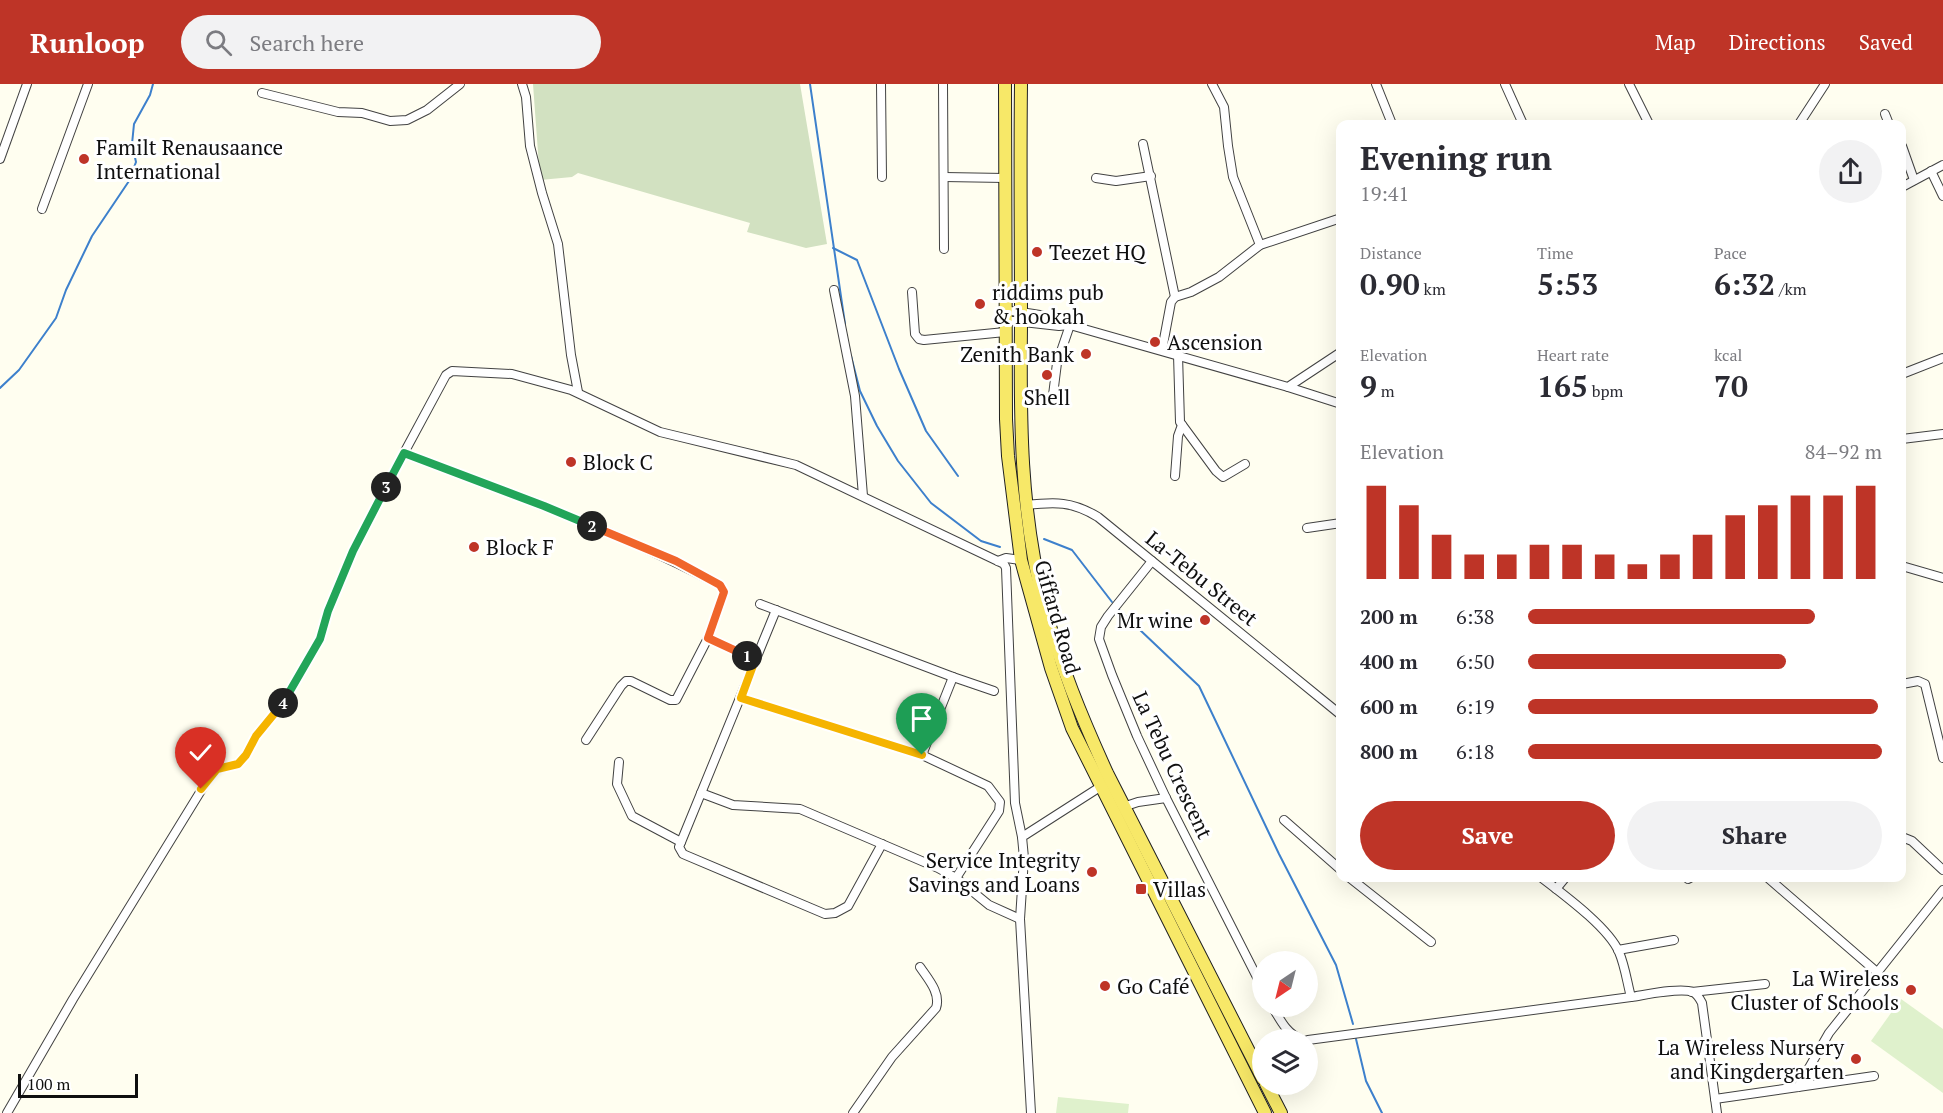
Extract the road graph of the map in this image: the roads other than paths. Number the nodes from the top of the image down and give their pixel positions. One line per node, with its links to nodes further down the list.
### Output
1 (27, 84): 23 (street)
2 (88, 84): 34 (street)
3 (460, 84): 14 (street)
4 (522, 84): 50 (street)
5 (881, 84): 27 (street)
6 (943, 84): 28 (street)
7 (1005, 84): 29 (main road, Giffard Road)
8 (1021, 84): 41 (main road, Giffard Road)
9 (1212, 84): 36 (street)
10 (1376, 84): 16 (street)
11 (1505, 84): 17 (street)
12 (1629, 84): 18 (street)
13 (1825, 84): 19 (street)
14 (262, 93)
15 (1885, 114): 20 (street)
16 (1390, 120)
17 (1521, 120)
18 (1647, 120)
19 (1801, 120)
20 (1887, 120)
21 (1143, 144): 26 (street)
22 (1906, 157): 31 (street)
23 (0, 159)
24 (1943, 165): 25 (street)
25 (1931, 171): 31 (street); 33 (street)
26 (1151, 176): 30 (street); 40 (street)
27 (882, 177)
28 (944, 177): 29 (street); 37 (street)
29 (1005, 178): 42 (main road, Giffard Road)
30 (1096, 178)
31 (1914, 180): 32 (street)
32 (1906, 185)
33 (1943, 196)
34 (42, 209)
35 (1336, 220): 36 (street)
36 (1260, 245): 40 (street)
37 (944, 249)
38 (834, 290): 59 (street)
39 (912, 292): 42 (street)
40 (1175, 297): 44 (street)
41 (1021, 316): 42 (street); 43 (street); 51 (main road, Giffard Road)
42 (1005, 321): 63 (main road, Giffard Road)
43 (1070, 325): 44 (street); 51 (street)
44 (1162, 350): 45 (street)
45 (1178, 355): 49 (street); 53 (street)
46 (1336, 355): 49 (street)
47 (1943, 358): 48 (street)
48 (1906, 372)
49 (1288, 387): 52 (street)
50 (578, 392): 56 (street); 59 (street)
51 (1020, 394): 60 (main road, Giffard Road)
52 (1336, 402)
53 (1182, 425): 57 (street); 58 (street)
54 (1943, 434): 55 (street)
55 (1906, 439)
56 (404, 453): 70 (street); 115 (street)
57 (1245, 464)
58 (1175, 476)
59 (863, 496): 64 (street)
60 (1026, 505): 65 (street, La-Tebu Street); 84 (main road, Giffard Road)
61 (1336, 524): 62 (street)
62 (1307, 528)
63 (1021, 560): 64 (street); 81 (main road, Giffard Road)
64 (998, 561): 86 (street)
65 (1152, 561): 76 (street, La-Tebu Street); 83 (street, La Tebu Crescent)
66 (1906, 567): 67 (street)
67 (1943, 579)
68 (759, 604): 69 (street)
69 (776, 610): 71 (street); 72 (street)
70 (708, 638): 71 (street); 77 (street)
71 (755, 660): 75 (street)
72 (953, 677): 74 (street); 78 (street)
73 (1906, 683): 79 (street)
74 (994, 691)
75 (741, 698): 78 (street); 82 (street)
76 (1336, 711)
77 (586, 740)
78 (922, 755): 92 (street)
79 (1943, 758)
80 (619, 762): 88 (street)
81 (1100, 787): 86 (street); 118 (main road, Giffard Road)
82 (701, 793): 88 (street); 89 (street)
83 (1166, 798): 84 (street); 104 (street, La Tebu Crescent)
84 (1123, 807): 110 (main road, Giffard Road)
85 (1284, 820): 90 (street)
86 (1022, 837): 99 (street)
87 (1906, 839): 91 (street)
88 (681, 842): 89 (street)
89 (882, 844): 92 (street)
90 (1336, 866)
91 (1943, 870)
92 (956, 878): 99 (street)
93 (1355, 882): 101 (street)
94 (1547, 882): 97 (street)
95 (1562, 882): 97 (street)
96 (1773, 882): 105 (street)
97 (1556, 889): 102 (street)
98 (1943, 890): 105 (street)
99 (1020, 919): 117 (street)
100 (1674, 939): 102 (street)
101 (1431, 942)
102 (1618, 950): 108 (street)
103 (920, 967): 116 (street)
104 (1252, 967)
105 (1878, 973): 112 (street)
106 (1765, 984): 107 (street)
107 (1692, 992): 108 (street); 114 (street)
108 (1631, 997): 109 (street)
109 (1318, 1039)
110 (1252, 1058)
111 (1874, 1076): 112 (street)
112 (1798, 1086): 114 (street)
113 (1272, 1095): 119 (main road)
114 (1715, 1099): 120 (street)
115 (7, 1113)
116 (853, 1113)
117 (1031, 1113)
118 (1265, 1113)
119 (1281, 1113)
120 (1717, 1113)

